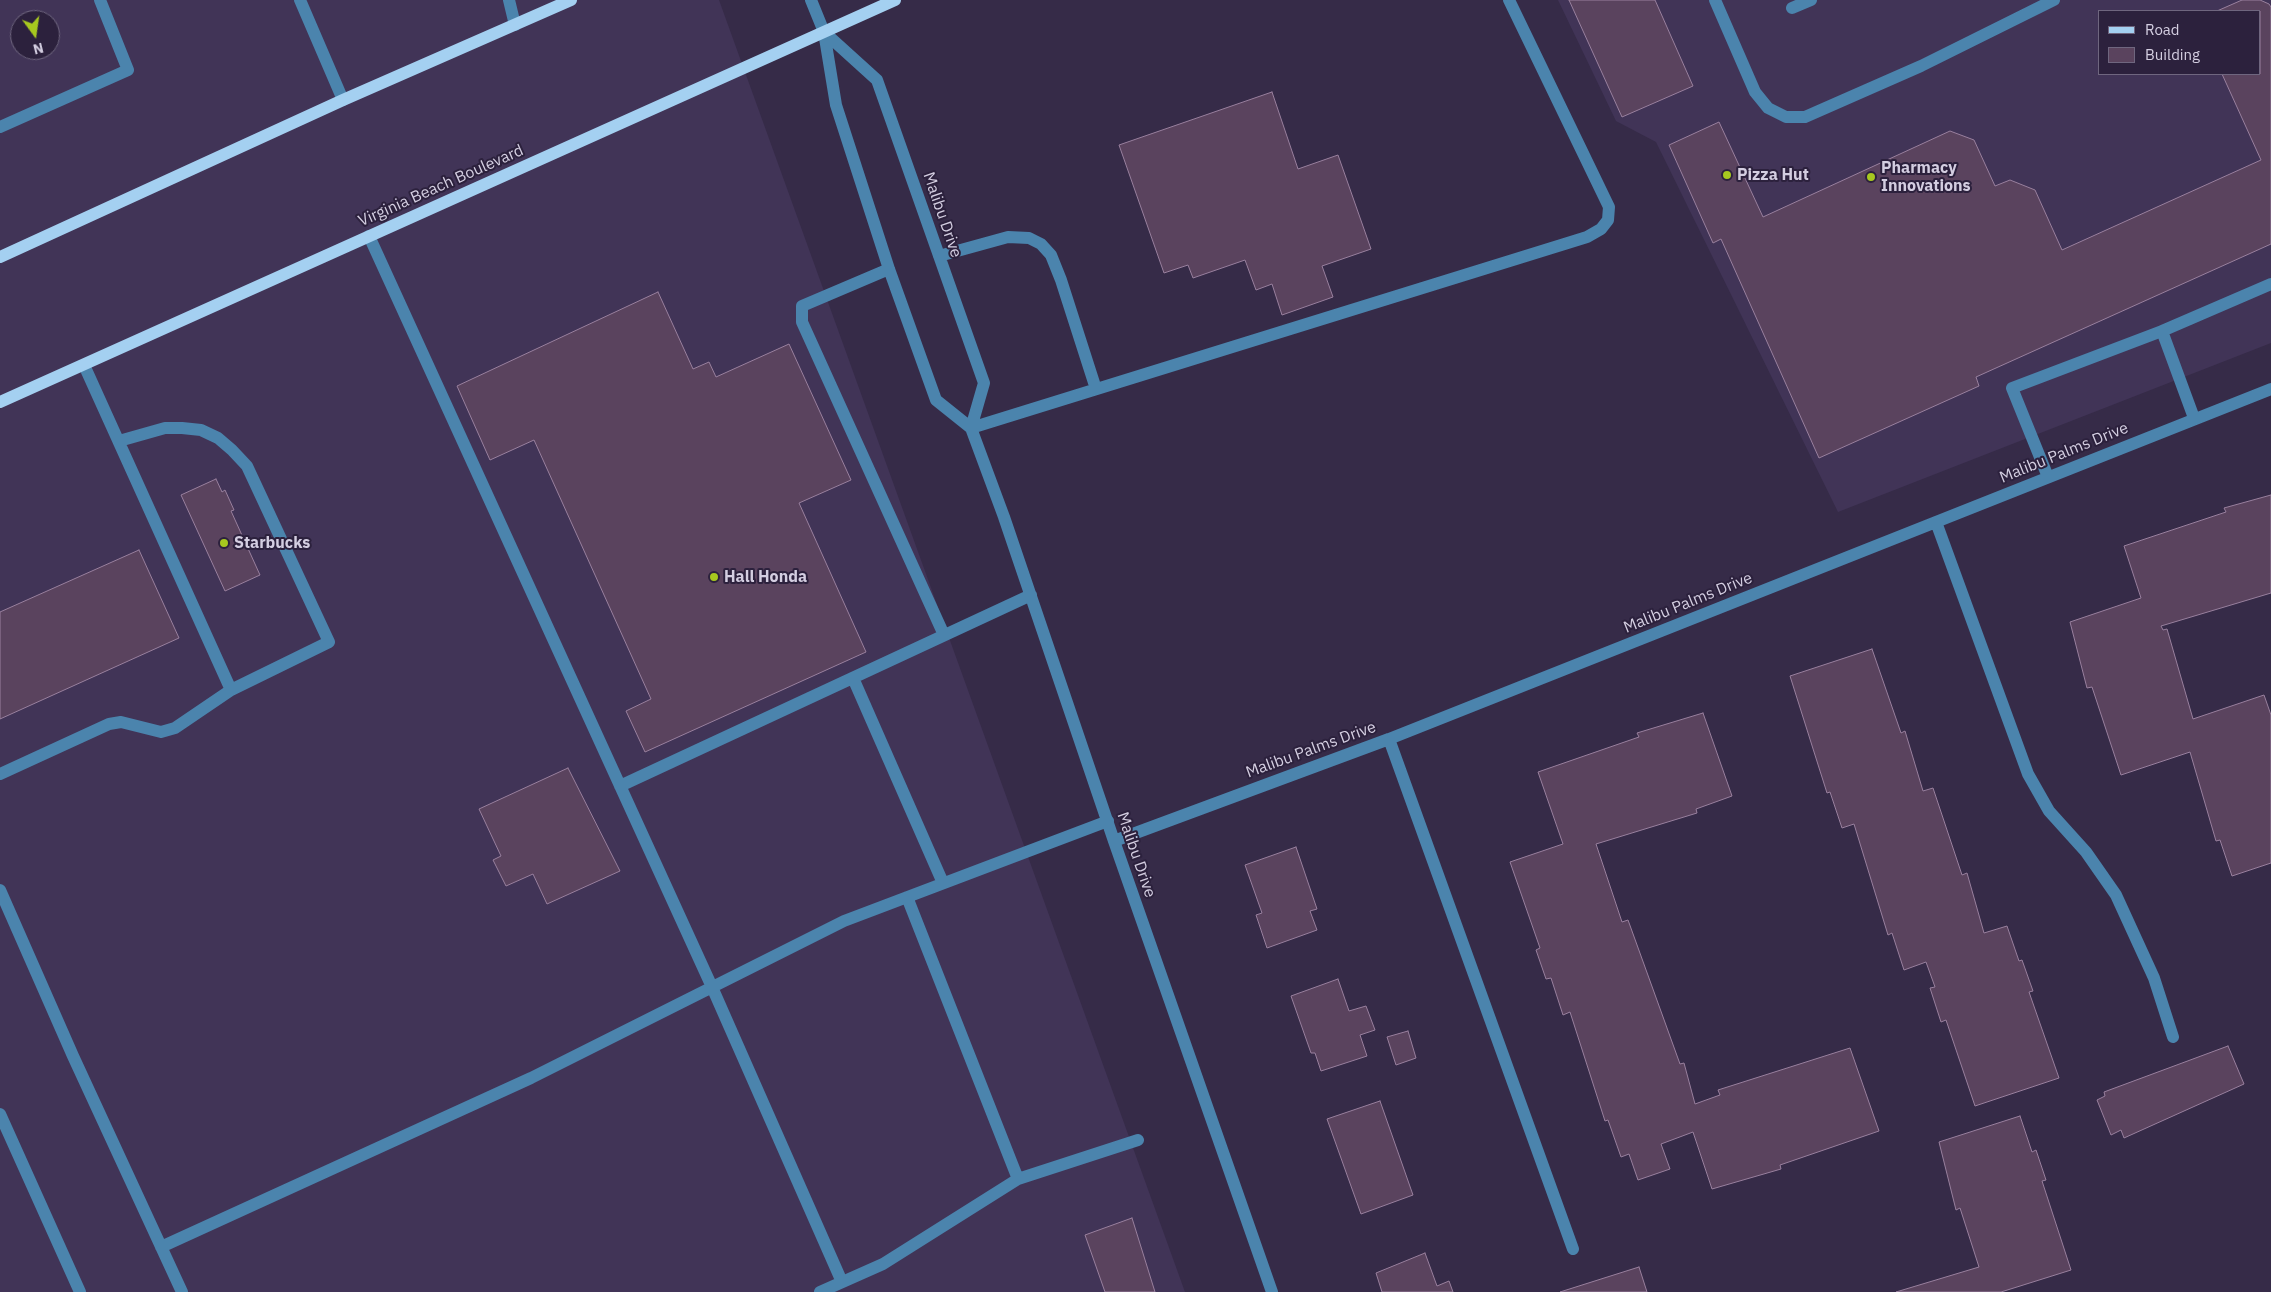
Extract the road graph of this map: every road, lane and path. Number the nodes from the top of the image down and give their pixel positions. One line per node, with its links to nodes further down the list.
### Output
1 (100, 0): 15 (street)
2 (300, 0): 14 (street)
3 (509, 0): 12 (street)
4 (571, 0): 12 (main road)
5 (810, 0): 13 (street, Malibu Drive)
6 (895, 0): 13 (main road, Virginia Beach Boulevard)
7 (1509, 0): 24 (street)
8 (1715, 0): 10 (street)
9 (1811, 0): 11 (street)
10 (2054, 0)
11 (1792, 8)
12 (515, 25): 14 (main road)
13 (824, 32): 16 (main road, Virginia Beach Boulevard); 17 (street, Malibu Drive); 19 (street, Malibu Drive)
14 (343, 100): 18 (main road)
15 (0, 127)
16 (369, 236): 22 (main road, Virginia Beach Boulevard); 37 (street)
17 (939, 256): 24 (street); 27 (street, Malibu Drive)
18 (0, 257)
19 (889, 269): 27 (street, Malibu Drive); 32 (street)
20 (2271, 284): 21 (street)
21 (2162, 331): 26 (street); 29 (street)
22 (84, 365): 25 (main road, Virginia Beach Boulevard); 28 (street)
23 (2271, 388): 26 (street, Malibu Palms Drive)
24 (1096, 389): 27 (street)
25 (0, 402)
26 (2194, 418): 29 (street, Malibu Palms Drive)
27 (971, 428): 31 (street, Malibu Drive)
28 (119, 441): 34 (street); 34 (street)
29 (2048, 477): 30 (street, Malibu Palms Drive)
30 (1936, 522): 35 (street, Malibu Palms Drive); 44 (street)
31 (1031, 595): 32 (street); 38 (street, Malibu Drive)
32 (944, 635): 33 (street)
33 (853, 678): 37 (street); 40 (street)
34 (232, 690): 36 (street)
35 (1389, 739): 39 (street, Malibu Palms Drive); 49 (street)
36 (0, 774)
37 (620, 786): 43 (street)
38 (1108, 821): 39 (street, Malibu Drive); 40 (street)
39 (1114, 841): 54 (street, Malibu Drive)
40 (943, 883): 42 (street)
41 (0, 890): 48 (street)
42 (907, 897): 43 (street); 47 (street)
43 (712, 987): 48 (street); 50 (street)
44 (2173, 1036)
45 (0, 1114): 51 (street)
46 (1138, 1140): 47 (street)
47 (1018, 1179): 50 (street)
48 (161, 1247): 52 (street)
49 (1573, 1249)
50 (842, 1282): 53 (street)
51 (80, 1292)
52 (182, 1292)
53 (820, 1292)
54 (1272, 1292)

